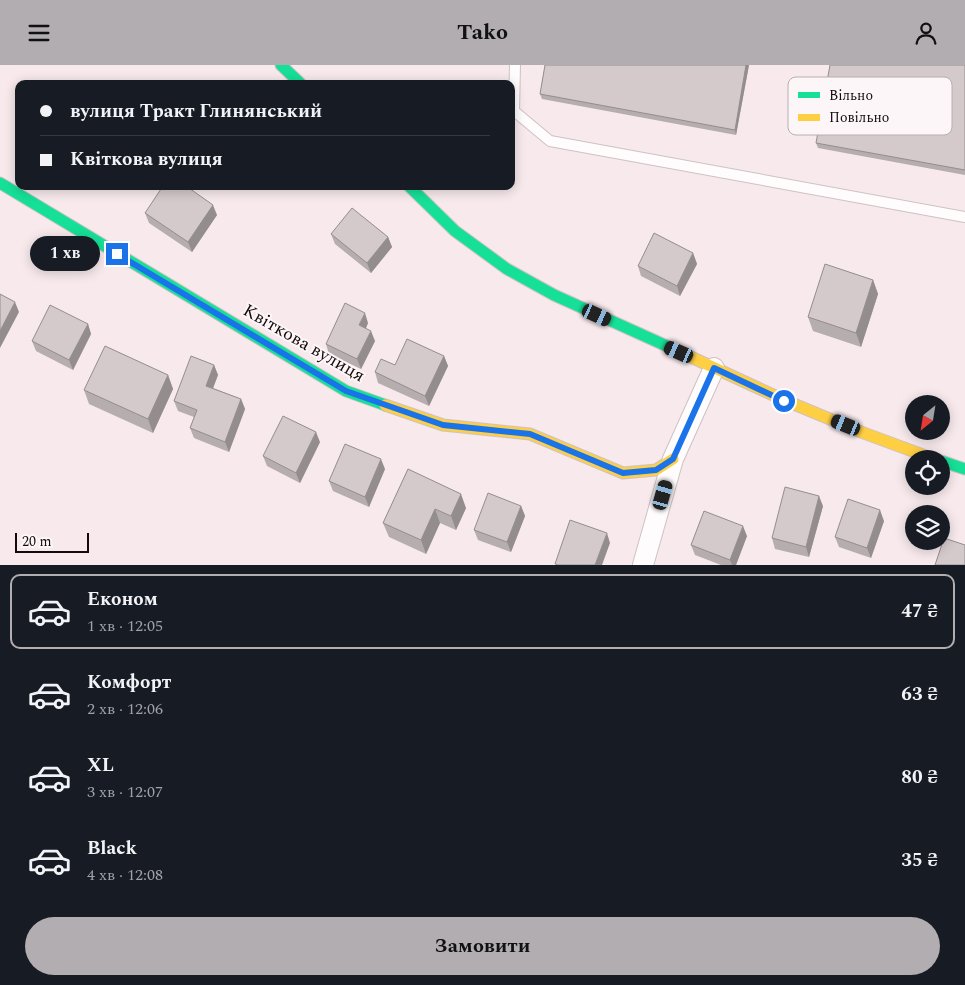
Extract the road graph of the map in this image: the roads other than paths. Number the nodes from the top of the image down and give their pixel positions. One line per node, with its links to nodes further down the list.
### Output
1 (281, 65): 3 (street)
2 (515, 65): 4 (lane)
3 (297, 80)
4 (515, 80)
5 (515, 112): 8 (lane)
6 (0, 183): 11 (street, Квіткова вулиця)
7 (413, 190): 9 (street)
8 (965, 217)
9 (714, 368): 10 (street); 11 (street)
10 (910, 450)
11 (673, 459): 14 (street)
12 (950, 464): 13 (street)
13 (965, 469)
14 (643, 565)

